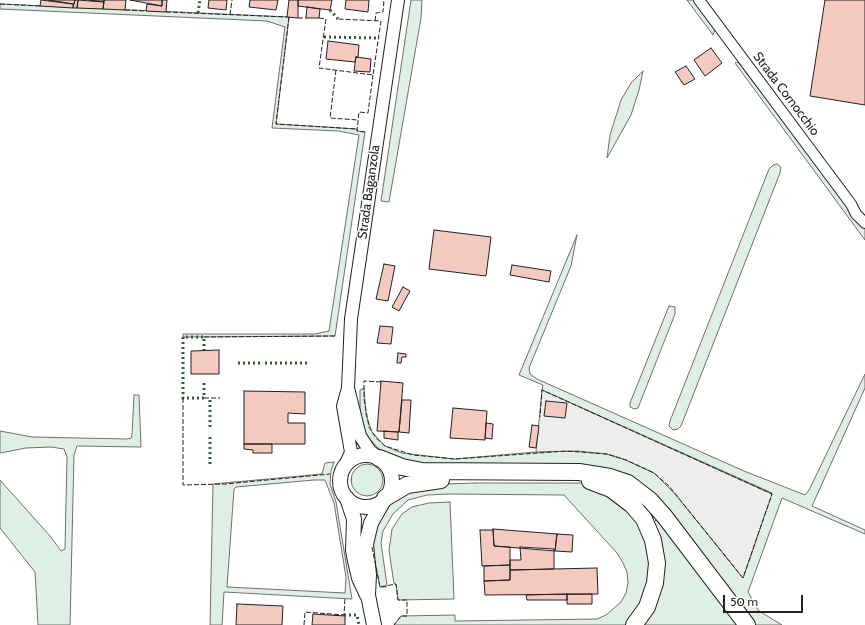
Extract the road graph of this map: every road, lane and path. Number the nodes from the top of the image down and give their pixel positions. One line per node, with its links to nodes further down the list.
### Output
1 (398, 0): 6 (street, Strada Baganzola)
2 (699, 0): 3 (street, Strada Cornocchio)
3 (851, 204): 4 (street, Strada Cornocchio); 5 (street, Strada Cornocchio)
4 (865, 213)
5 (865, 223)
6 (348, 385): 7 (street, Strada Baganzola); 8 (street, Strada Baganzola)
7 (379, 458): 8 (main road); 10 (main road, Strada Baganzola); 14 (highway)
8 (345, 466): 9 (main road, Strada Baganzola)
9 (347, 498): 10 (main road); 11 (main road, Strada Baganzola)
10 (385, 498): 11 (main road, Strada Baganzola); 13 (highway)
11 (368, 598): 12 (main road, Strada Baganzola)
12 (374, 625)
13 (634, 625)
14 (747, 625)

